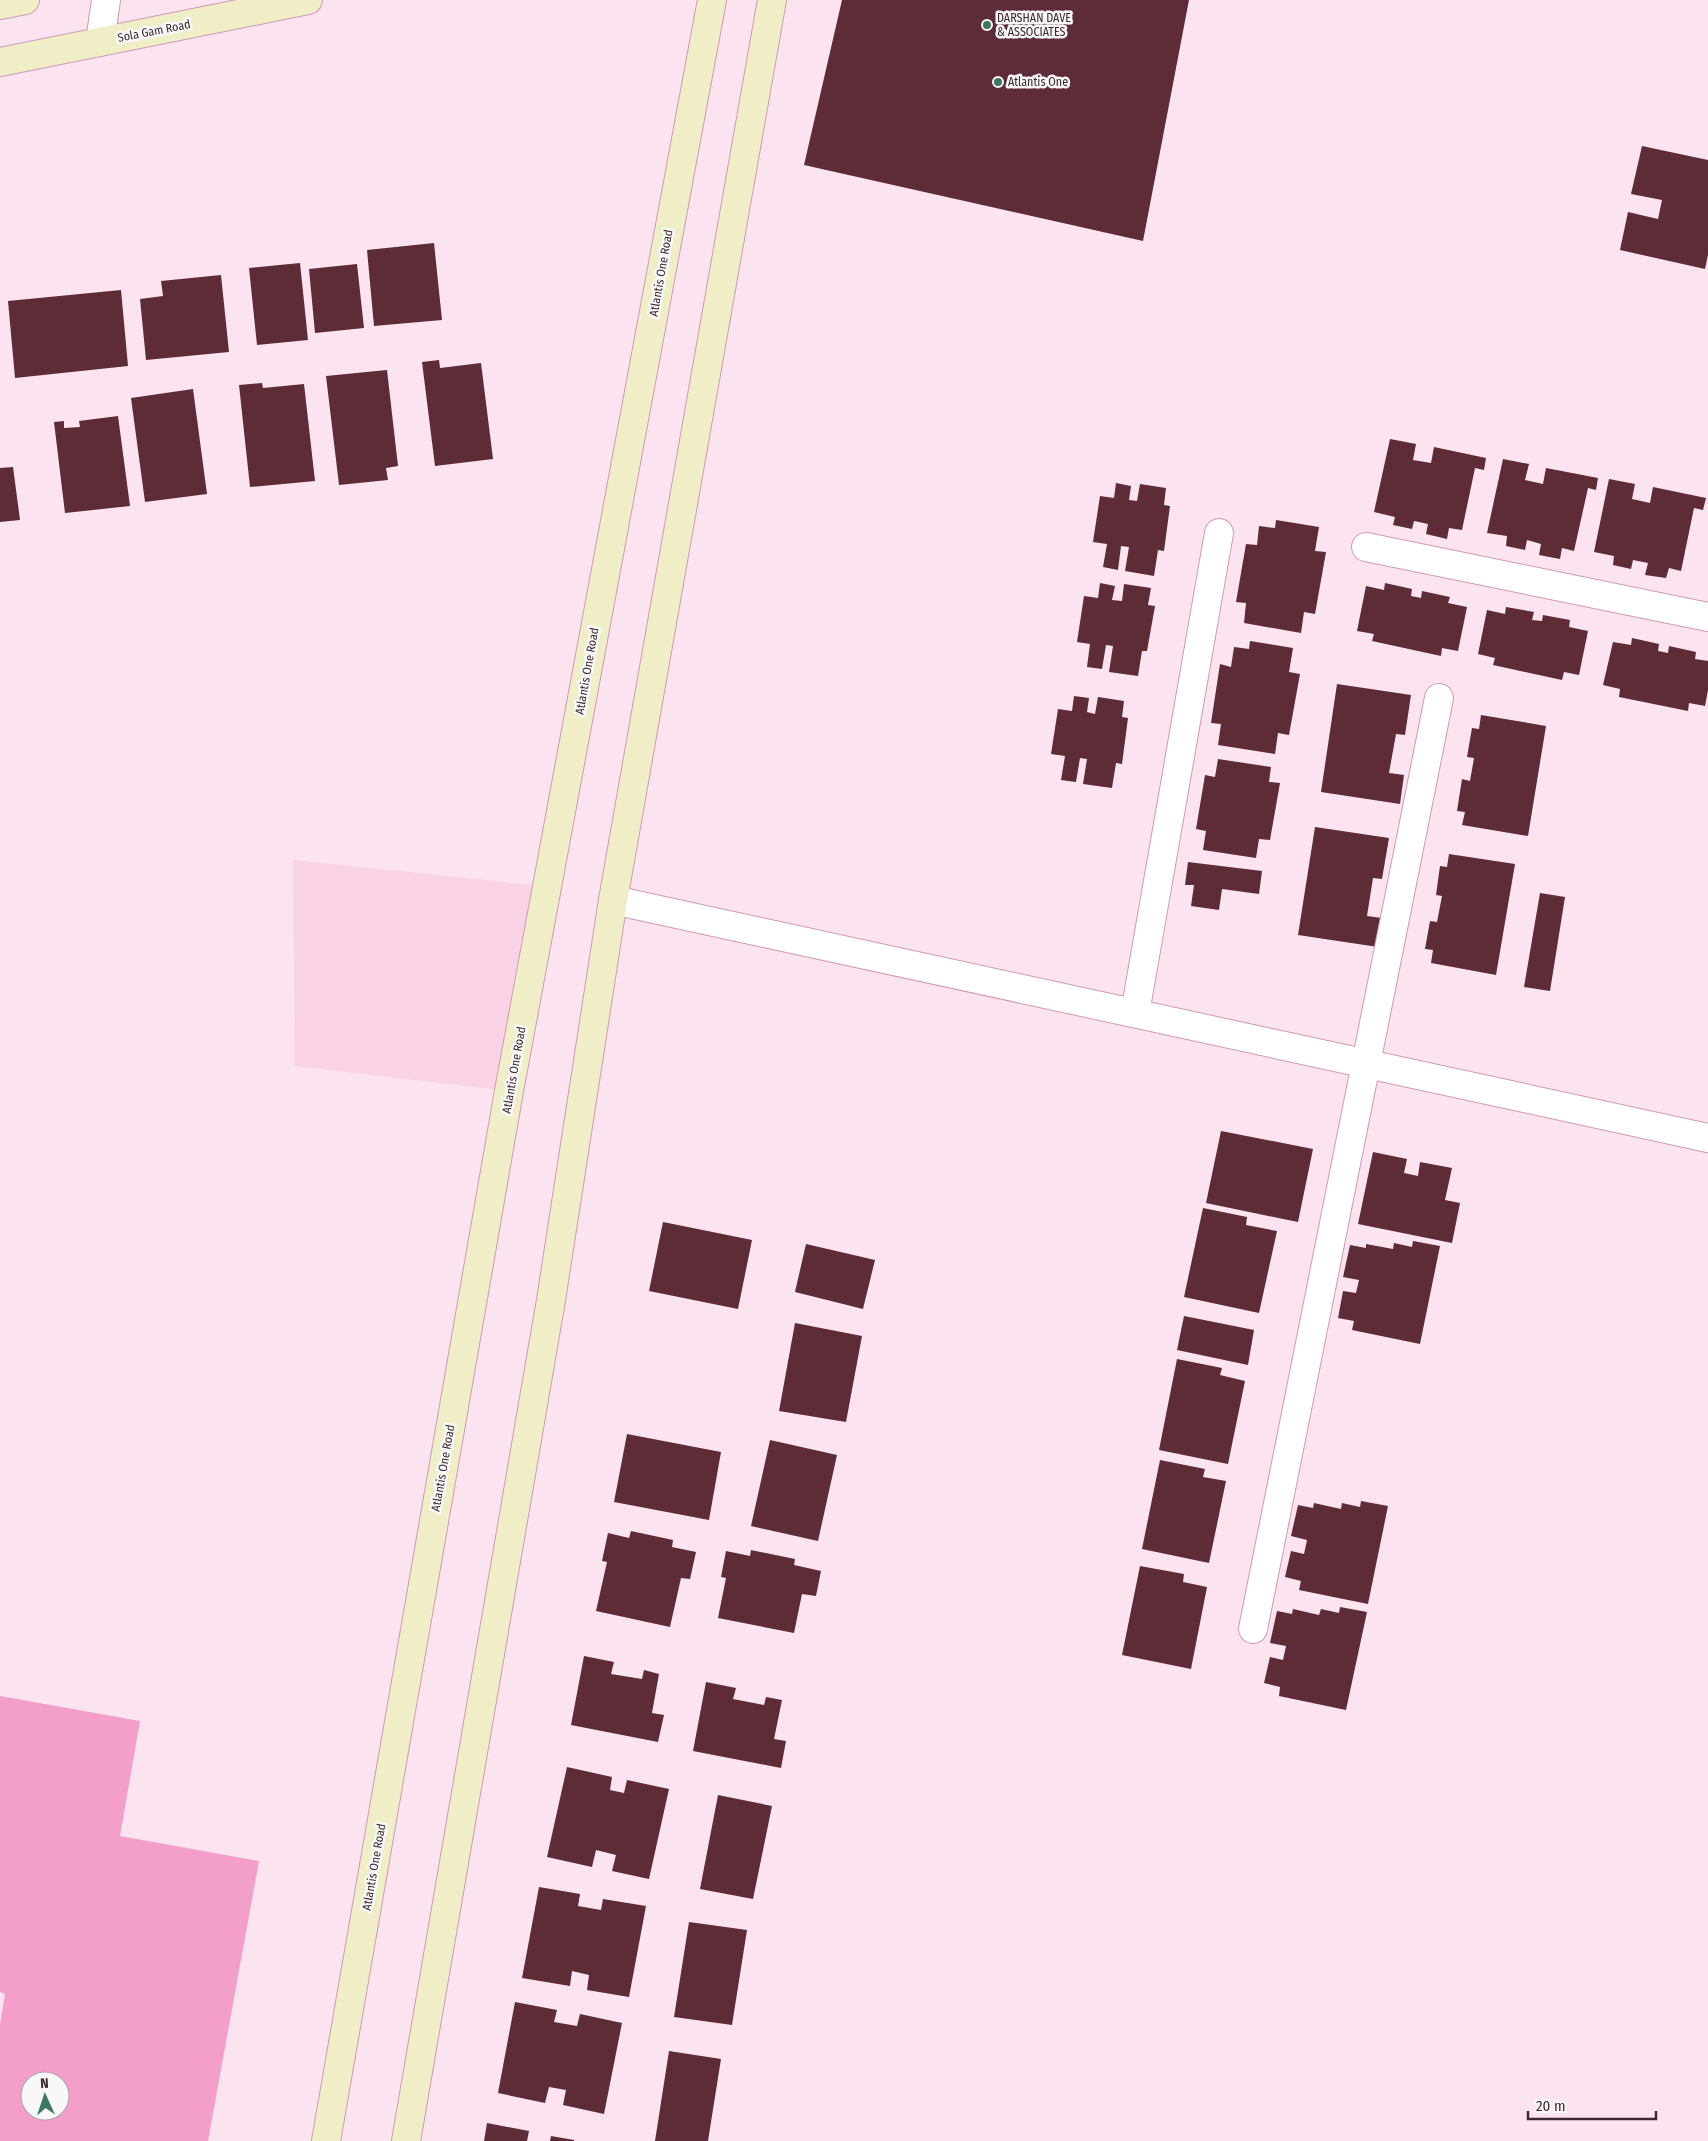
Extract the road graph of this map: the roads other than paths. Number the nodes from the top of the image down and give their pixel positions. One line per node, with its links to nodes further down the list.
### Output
1 (25, 0): 6 (street)
2 (106, 0): 7 (street)
3 (308, 0): 7 (street, Sola Gam Road)
4 (712, 0): 18 (street, Atlantis One Road)
5 (772, 0): 13 (street)
6 (0, 5)
7 (100, 42): 8 (street, Sola Gam Road)
8 (0, 62)
9 (1218, 533): 14 (street)
10 (1366, 547): 11 (street)
11 (1708, 617)
12 (1439, 698): 15 (street)
13 (613, 900): 14 (street); 19 (street)
14 (1135, 1013): 15 (street)
15 (1364, 1063): 16 (street); 17 (street)
16 (1708, 1138)
17 (1253, 1629)
18 (326, 2141)
19 (406, 2141)

